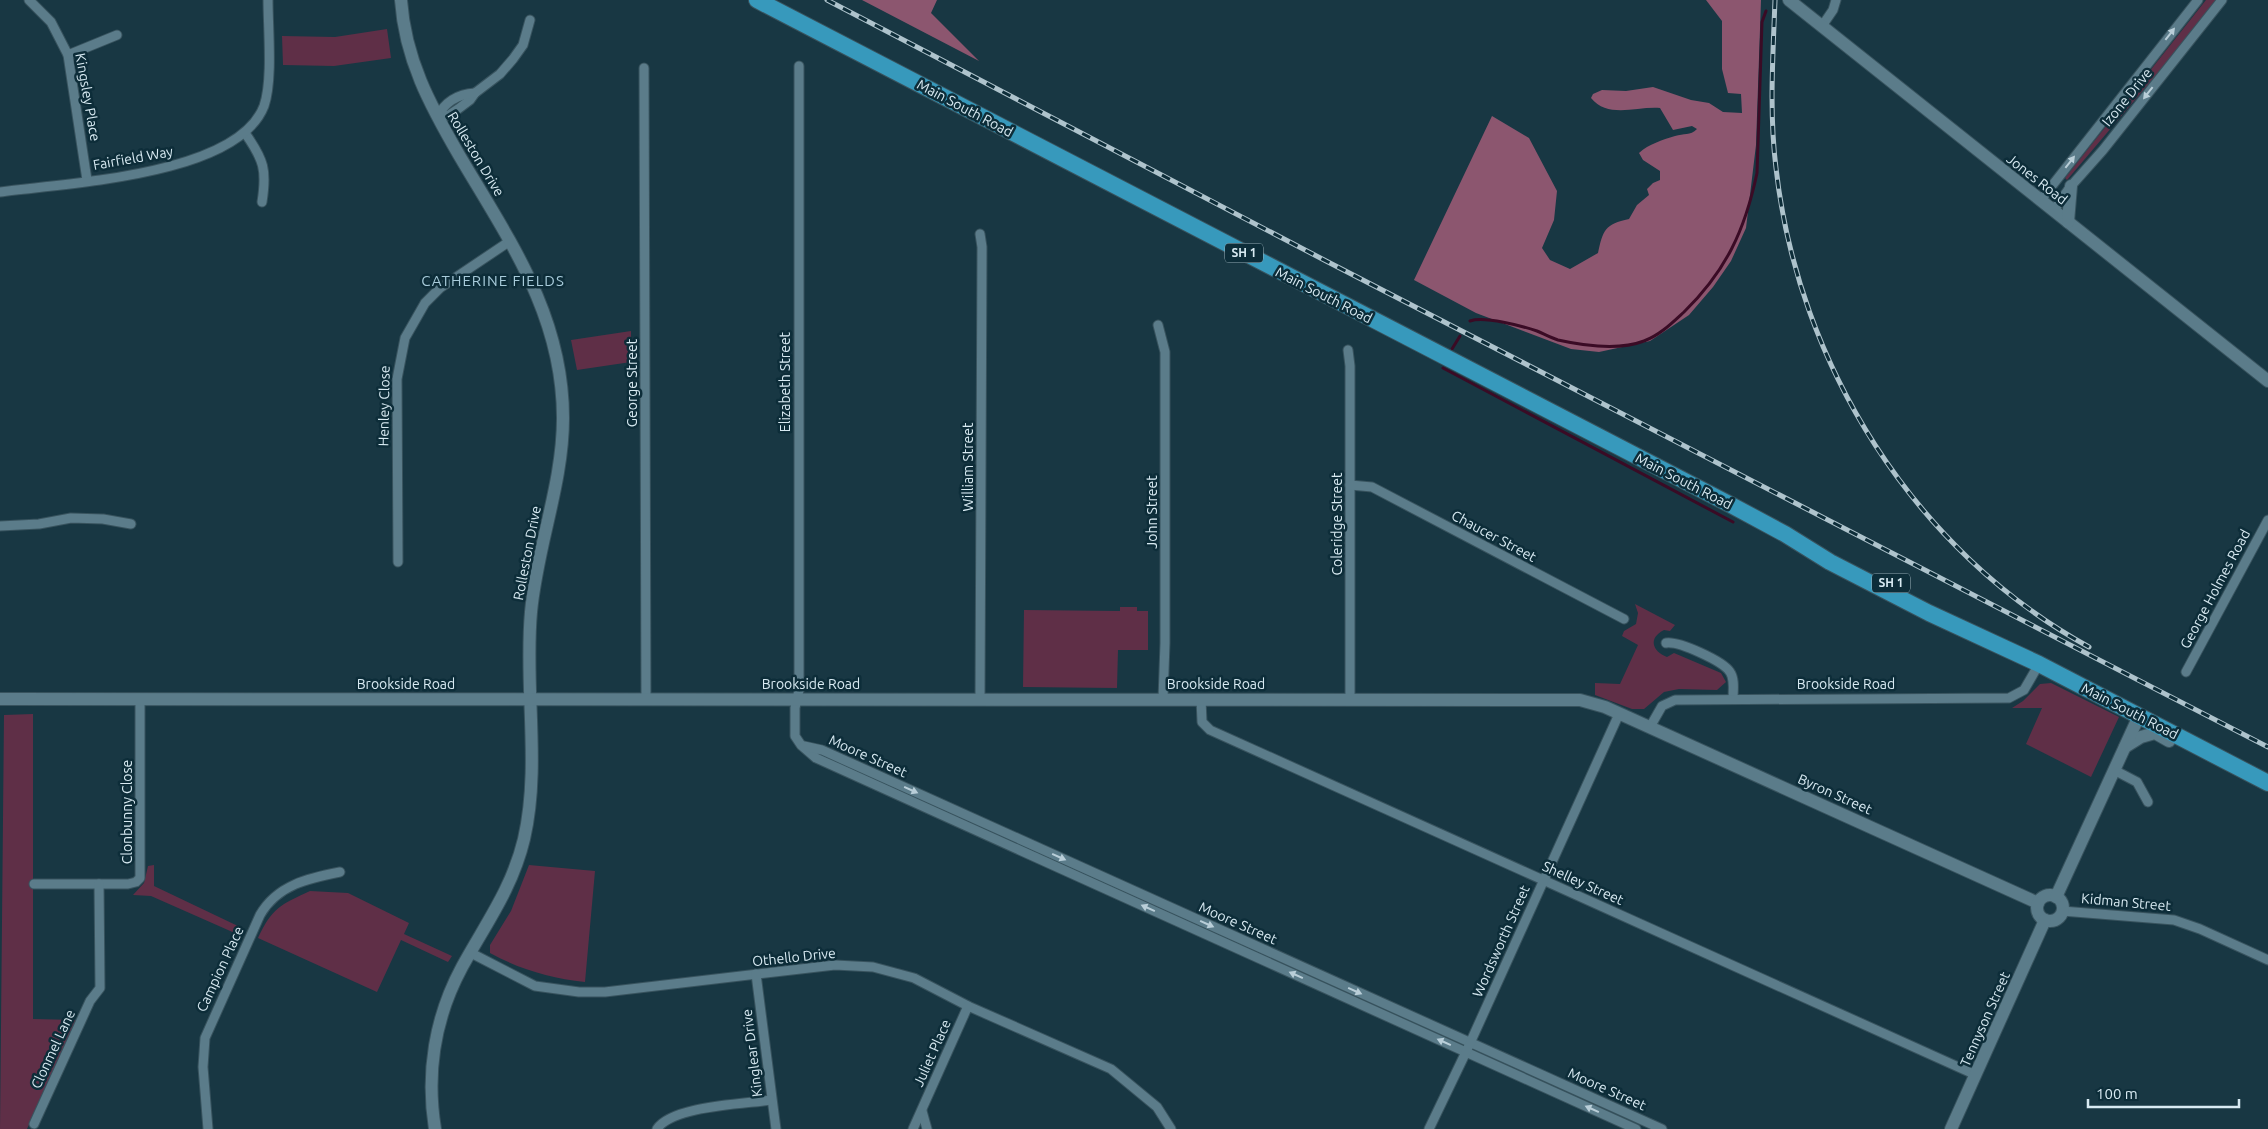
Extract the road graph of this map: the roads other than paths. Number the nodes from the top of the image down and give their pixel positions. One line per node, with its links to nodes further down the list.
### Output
1 (29, 0): 12 (street, Kingsley Place)
2 (268, 0): 16 (street, Fairfield Way)
3 (401, 0): 15 (street, Rolleston Drive)
4 (758, 0): 36 (highway, Main South Road / SH 1)
5 (1789, 0): 10 (street, Jones Road)
6 (1836, 0): 10 (street)
7 (2198, 0): 20 (street, Izone Drive, one-way to 7)
8 (2222, 0): 18 (street, Izone Drive, one-way to 18)
9 (530, 20): 15 (street)
10 (1822, 26): 20 (street, Jones Road)
11 (116, 35): 12 (street)
12 (68, 55): 17 (street, Kingsley Place)
13 (799, 66): 42 (street, Elizabeth Street)
14 (644, 68): 41 (street, George Street)
15 (437, 117): 25 (street, Rolleston Drive)
16 (245, 133): 17 (street, Fairfield Way); 21 (street)
17 (87, 180): 19 (street, Fairfield Way)
18 (2071, 186): 22 (street, Izone Drive); 23 (street)
19 (0, 192)
20 (2040, 201): 22 (street, Jones Road)
21 (262, 202)
22 (2053, 211): 23 (street, Jones Road)
23 (2068, 222): 28 (street, Jones Road)
24 (980, 234): 43 (street, William Street)
25 (510, 241): 33 (street, Henley Close); 40 (street, Rolleston Drive)
26 (1158, 325): 44 (street, John Street)
27 (1348, 350): 29 (street, Coleridge Street)
28 (2268, 381)
29 (1350, 485): 34 (street, Chaucer Street); 46 (street, Coleridge Street)
30 (2268, 520): 37 (street, George Holmes Road)
31 (131, 524): 32 (street)
32 (0, 526)
33 (398, 562)
34 (1624, 619)
35 (1666, 643): 47 (street)
36 (2038, 664): 47 (street, Brookside Road); 49 (highway, Main South Road / SH 1)
37 (2186, 672)
38 (0, 699): 39 (street, Brookside Road)
39 (140, 699): 40 (street, Brookside Road); 60 (street, Clonbunny Close)
40 (530, 699): 41 (street, Brookside Road); 65 (street, Rolleston Drive)
41 (646, 699): 42 (street, Brookside Road)
42 (797, 699): 43 (street, Brookside Road); 51 (street)
43 (980, 699): 44 (street, Brookside Road)
44 (1163, 699): 45 (street, Brookside Road)
45 (1201, 699): 46 (street, Brookside Road); 58 (street, Shelley Street)
46 (1350, 699): 48 (street, Brookside Road)
47 (1733, 699): 50 (street, Brookside Road)
48 (1619, 714): 50 (street, Byron Street); 58 (street, Wordsworth Street)
49 (2139, 716): 52 (street); 54 (highway, Main South Road / SH 1)
50 (1650, 727): 62 (street, Byron Street)
51 (801, 745): 69 (street, Moore Street, one-way to 69); 70 (street, Moore Street, one-way to 51)
52 (2124, 747): 53 (street); 55 (street)
53 (2114, 770): 56 (street); 61 (street)
54 (2268, 783)
55 (2268, 792)
56 (2148, 802)
57 (340, 872): 75 (street, Campion Place)
58 (1543, 880): 69 (street, Wordsworth Street); 71 (street, Shelley Street)
59 (34, 884): 60 (street, Clonbunny Close)
60 (99, 884): 74 (street, Clonmel Lane)
61 (2056, 897): 62 (street); 63 (street)
62 (2038, 904): 64 (street)
63 (2062, 911): 64 (street); 66 (street, Kidman Street)
64 (2045, 920): 71 (street, Tennyson Street)
65 (471, 953): 67 (street, Othello Drive); 76 (street, Rolleston Drive)
66 (2268, 960)
67 (756, 974): 68 (street, Othello Drive); 72 (street, Kinglear Drive)
68 (968, 1006): 73 (street, Juliet Place); 81 (street, Othello Drive)
69 (1470, 1042): 70 (street, Wordsworth Street); 84 (street, Moore Street)
70 (1466, 1052): 82 (street, Wordsworth Street); 83 (street, Moore Street, one-way to 70)
71 (1976, 1075): 85 (street, Tennyson Street)
72 (771, 1100): 77 (street); 78 (street, Kinglear Drive)
73 (922, 1111): 79 (street, Juliet Place); 80 (street)
74 (34, 1124)
75 (208, 1129)
76 (436, 1129)
77 (657, 1129)
78 (776, 1129)
79 (913, 1129)
80 (927, 1129)
81 (1171, 1129)
82 (1429, 1129)
83 (1636, 1129)
84 (1662, 1129)
85 (1951, 1129)

